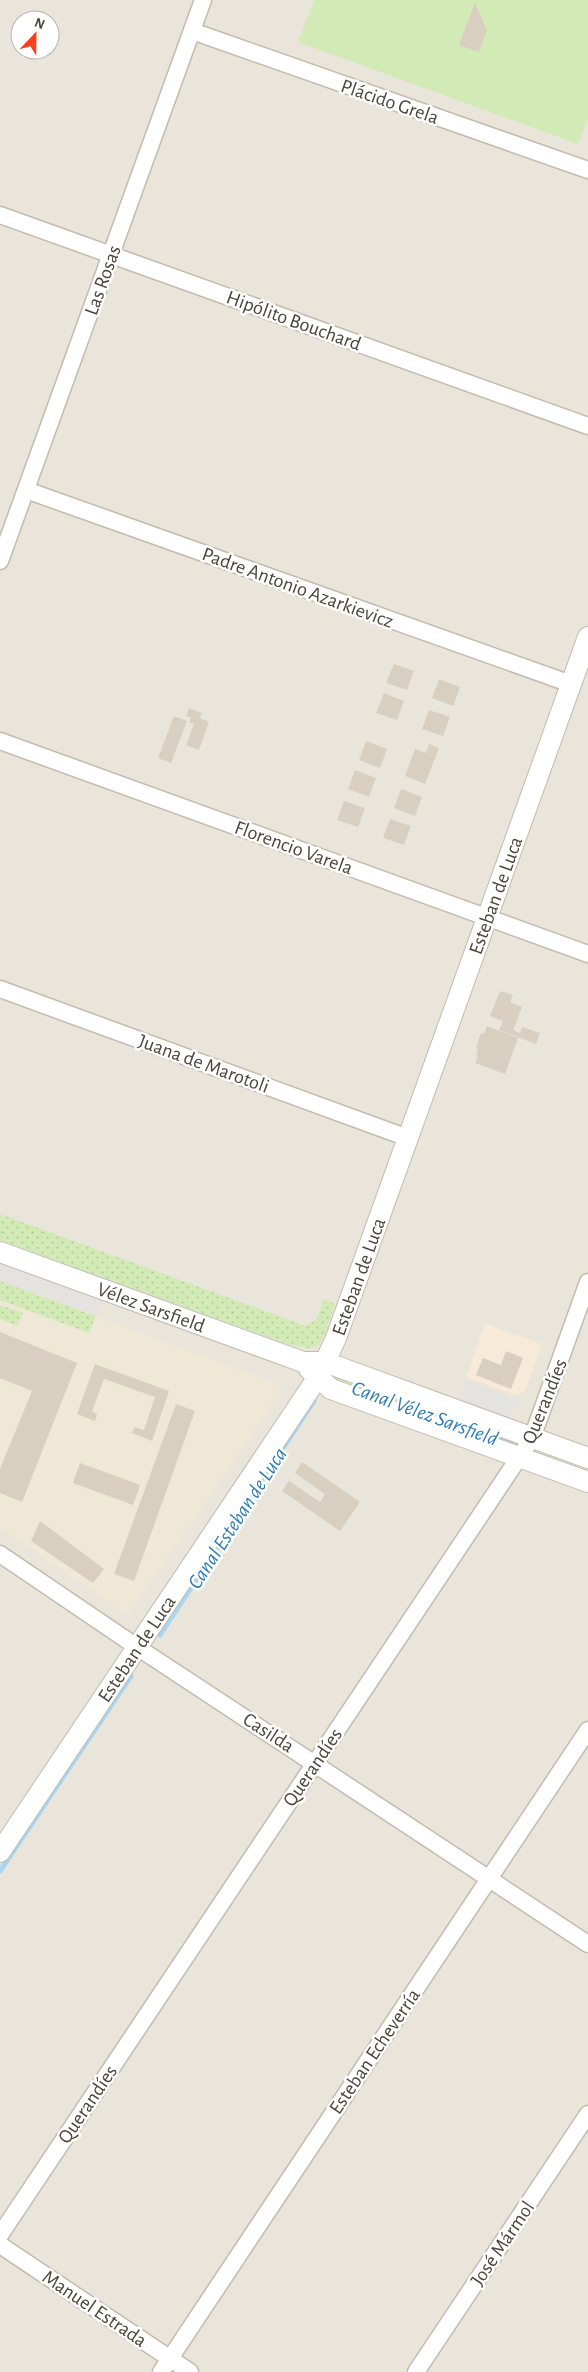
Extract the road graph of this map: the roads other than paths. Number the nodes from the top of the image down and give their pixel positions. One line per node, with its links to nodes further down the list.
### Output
1 (203, 0): 2 (street, Las Rosas)
2 (192, 31): 3 (street, Plácido Grela); 5 (street, Las Rosas)
3 (588, 170)
4 (0, 215): 5 (street, Hipólito Bouchard)
5 (111, 254): 6 (street, Hipólito Bouchard); 7 (street, Las Rosas)
6 (588, 426)
7 (26, 490): 8 (street, Las Rosas); 10 (street, Padre Antonio Azarkievicz)
8 (0, 561)
9 (588, 637): 10 (street, Esteban de Luca)
10 (571, 684): 12 (street, Esteban de Luca)
11 (0, 741): 12 (street, Florencio Varela)
12 (487, 917): 13 (street, Florencio Varela); 15 (street, Esteban de Luca)
13 (588, 954)
14 (0, 989): 15 (street, Juana de Marotoli)
15 (408, 1138): 18 (street, Esteban de Luca)
16 (0, 1252): 18 (street, Vélez Sarsfield)
17 (588, 1282): 19 (street, Querandíes)
18 (321, 1370): 19 (street, Vélez Sarsfield); 20 (street); 24 (street, Esteban de Luca)
19 (532, 1438): 20 (street, Querandíes); 21 (street, Vélez Sarsfield)
20 (519, 1457): 22 (street); 26 (street, Querandíes)
21 (588, 1458)
22 (588, 1482)
23 (0, 1554): 24 (street, Casilda)
24 (138, 1648): 26 (street, Casilda); 27 (street, Esteban de Luca)
25 (588, 1730): 28 (street, Esteban Echeverría)
26 (315, 1762): 28 (street, Casilda); 31 (street, Querandíes)
27 (0, 1852)
28 (489, 1878): 29 (street, Casilda); 33 (street, Esteban Echeverría)
29 (588, 1944)
30 (588, 2114): 35 (street, José Mármol)
31 (0, 2235)
32 (0, 2245): 33 (street, Manuel Estrada)
33 (165, 2365): 34 (street, Manuel Estrada)
34 (190, 2372)
35 (416, 2372)

